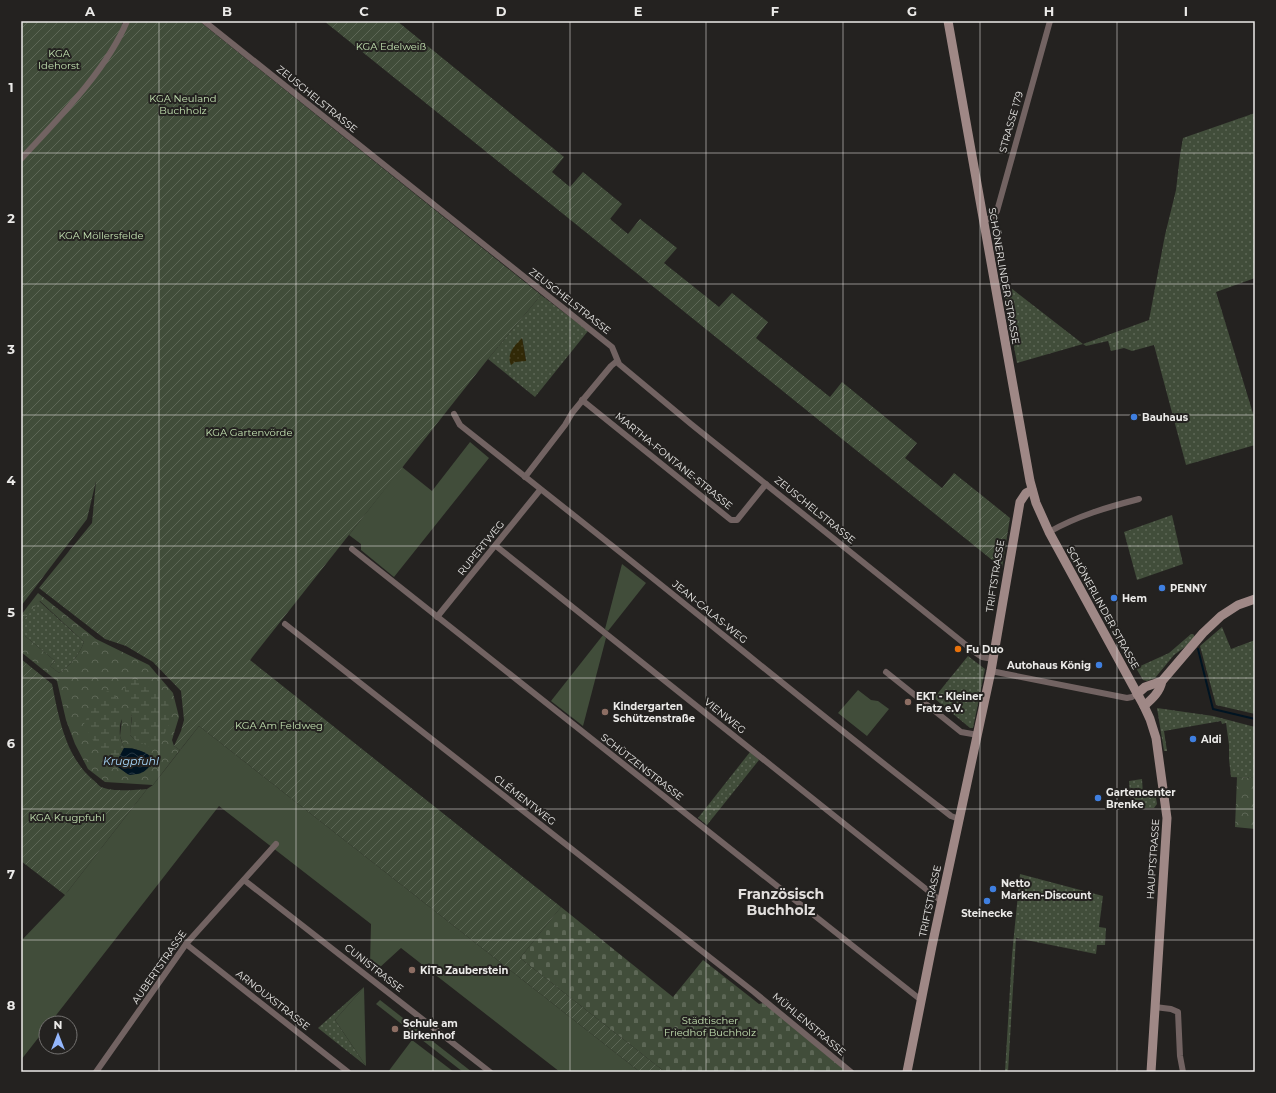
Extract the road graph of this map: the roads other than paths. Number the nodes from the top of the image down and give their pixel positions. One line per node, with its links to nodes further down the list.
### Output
1 (127, 21): 5 (street)
2 (204, 21): 7 (street, ZEUSCHELSTRASSE)
3 (948, 21): 6 (main road, SCHÖNERLINDER STRASSE)
4 (1050, 21): 6 (street, STRASSE 179)
5 (21, 158)
6 (983, 220): 13 (main road, SCHÖNERLINDER STRASSE)
7 (617, 361): 8 (street); 11 (street, ZEUSCHELSTRASSE)
8 (582, 400): 10 (street); 11 (street, MARTHA-FONTANE-STRASSE)
9 (454, 414): 10 (street, JEAN-CALAS-WEG)
10 (525, 477): 12 (street, JEAN-CALAS-WEG)
11 (766, 484): 21 (street, ZEUSCHELSTRASSE)
12 (540, 490): 16 (street, RUPERTWEG); 28 (street, JEAN-CALAS-WEG)
13 (1032, 490): 15 (main road, SCHÖNERLINDER STRASSE); 21 (main road, TRIFTSTRASSE)
14 (1139, 499): 15 (street)
15 (1049, 532): 25 (main road, SCHÖNERLINDER STRASSE)
16 (496, 546): 19 (street, RUPERTWEG); 31 (street, VIENWEG)
17 (352, 549): 19 (street, SCHÜTZENSTRASSE)
18 (1255, 598): 24 (main road)
19 (437, 617): 34 (street, SCHÜTZENSTRASSE)
20 (285, 624): 33 (street, CLÉMENTWEG)
21 (993, 659): 22 (main road, TRIFTSTRASSE)
22 (991, 671): 25 (street); 27 (main road, TRIFTSTRASSE)
23 (886, 672): 27 (street)
24 (1162, 681): 25 (main road); 26 (main road)
25 (1137, 694): 26 (main road, HAUPTSTRASSE)
26 (1144, 706): 35 (main road, HAUPTSTRASSE)
27 (978, 735): 28 (main road, TRIFTSTRASSE)
28 (959, 819): 31 (main road, TRIFTSTRASSE)
29 (276, 844): 30 (street, AUBERTSTRASSE)
30 (244, 880): 32 (street, AUBERTSTRASSE); 38 (street, CUNISTRASSE)
31 (941, 902): 34 (main road, TRIFTSTRASSE)
32 (186, 944): 36 (street, AUBERTSTRASSE); 37 (street, ARNOUXSTRASSE)
33 (754, 992): 39 (street, MÜHLENSTRASSE)
34 (921, 1000): 40 (main road, TRIFTSTRASSE)
35 (1155, 1007): 41 (main road, HAUPTSTRASSE); 42 (street)
36 (96, 1072)
37 (348, 1072)
38 (490, 1072)
39 (851, 1072)
40 (907, 1072)
41 (1151, 1072)
42 (1183, 1072)

